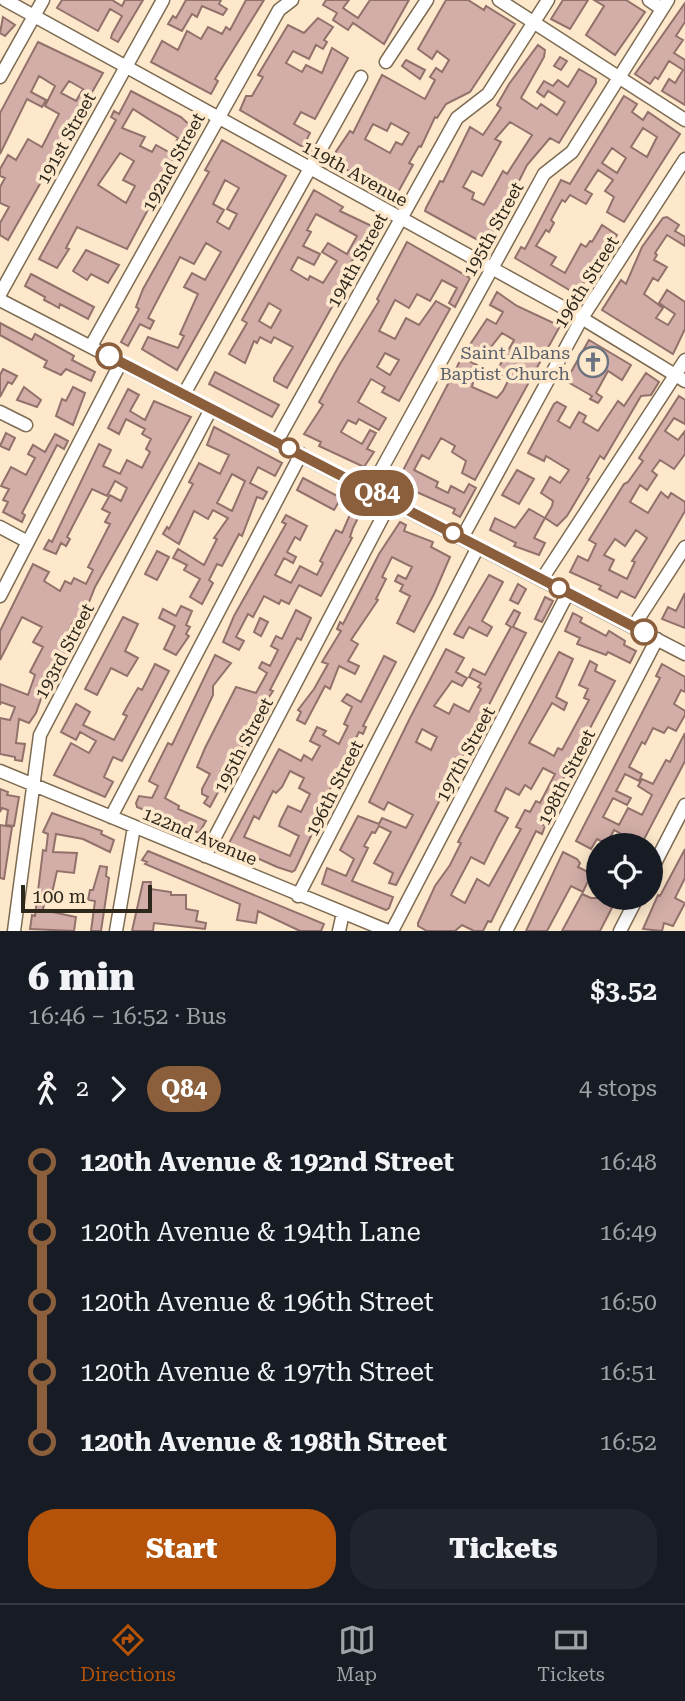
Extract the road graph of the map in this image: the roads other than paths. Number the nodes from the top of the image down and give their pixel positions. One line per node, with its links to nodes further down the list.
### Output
1 (5, 0): 10 (street, 119th Avenue)
2 (43, 0): 10 (street)
3 (163, 0): 13 (street, 191st Street)
4 (292, 0): 17 (street, 192nd Street)
5 (428, 0): 12 (street)
6 (499, 0): 11 (street)
7 (548, 0): 11 (street, 194th Street)
8 (649, 0): 9 (street)
9 (665, 4): 16 (street, 195th Street)
10 (34, 16): 13 (street, 119th Avenue); 14 (street)
11 (533, 22): 16 (street); 21 (street, 194th Street)
12 (386, 62)
13 (125, 66): 17 (street, 119th Avenue); 23 (street, 191st Street)
14 (0, 77)
15 (361, 77): 20 (street)
16 (618, 77): 18 (street); 22 (street, 195th Street)
17 (217, 117): 20 (street, 119th Avenue); 26 (street, 192nd Street)
18 (685, 120)
19 (685, 159): 25 (street, 196th Street)
20 (309, 168): 21 (street, 119th Avenue); 30 (street)
21 (400, 218): 22 (street, 119th Avenue); 34 (street, 194th Street)
22 (491, 268): 25 (street, 119th Avenue); 36 (street, 195th Street)
23 (0, 294)
24 (0, 300): 26 (street)
25 (582, 318): 29 (street, 119th Avenue); 39 (street, 196th Street)
26 (91, 346): 28 (street)
27 (685, 360): 29 (street)
28 (121, 362): 30 (street); 40 (street)
29 (680, 378): 43 (street)
30 (184, 394): 31 (street)
31 (211, 409): 34 (street); 50 (street, 193rd Street)
32 (0, 412): 33 (street)
33 (26, 425)
34 (277, 442): 35 (street)
35 (301, 454): 36 (street); 52 (street)
36 (370, 490): 37 (street)
37 (391, 501): 39 (street); 55 (street, 195th Street)
38 (0, 527): 40 (street)
39 (462, 538): 41 (street)
40 (28, 542): 45 (street)
41 (478, 547): 43 (street); 56 (street, 196th Street)
42 (685, 547): 46 (street)
43 (542, 579): 44 (street)
44 (568, 593): 46 (street); 62 (street, 197th Street)
45 (0, 596)
46 (633, 627): 47 (street)
47 (657, 639): 48 (street); 63 (street, 198th Street)
48 (685, 654)
49 (0, 771): 50 (street, 122nd Avenue)
50 (35, 786): 52 (street, 122nd Avenue); 59 (street, 193rd Street)
51 (685, 805): 54 (street)
52 (111, 817): 53 (street, 122nd Avenue)
53 (134, 827): 55 (street, 122nd Avenue); 60 (street)
54 (663, 848)
55 (205, 856): 56 (street, 122nd Avenue)
56 (298, 896): 58 (street, 122nd Avenue)
57 (631, 910): 64 (street)
58 (343, 913): 61 (street); 62 (street, 122nd Avenue)
59 (14, 931)
60 (116, 931)
61 (339, 931)
62 (390, 931)
63 (506, 931)
64 (620, 931)

